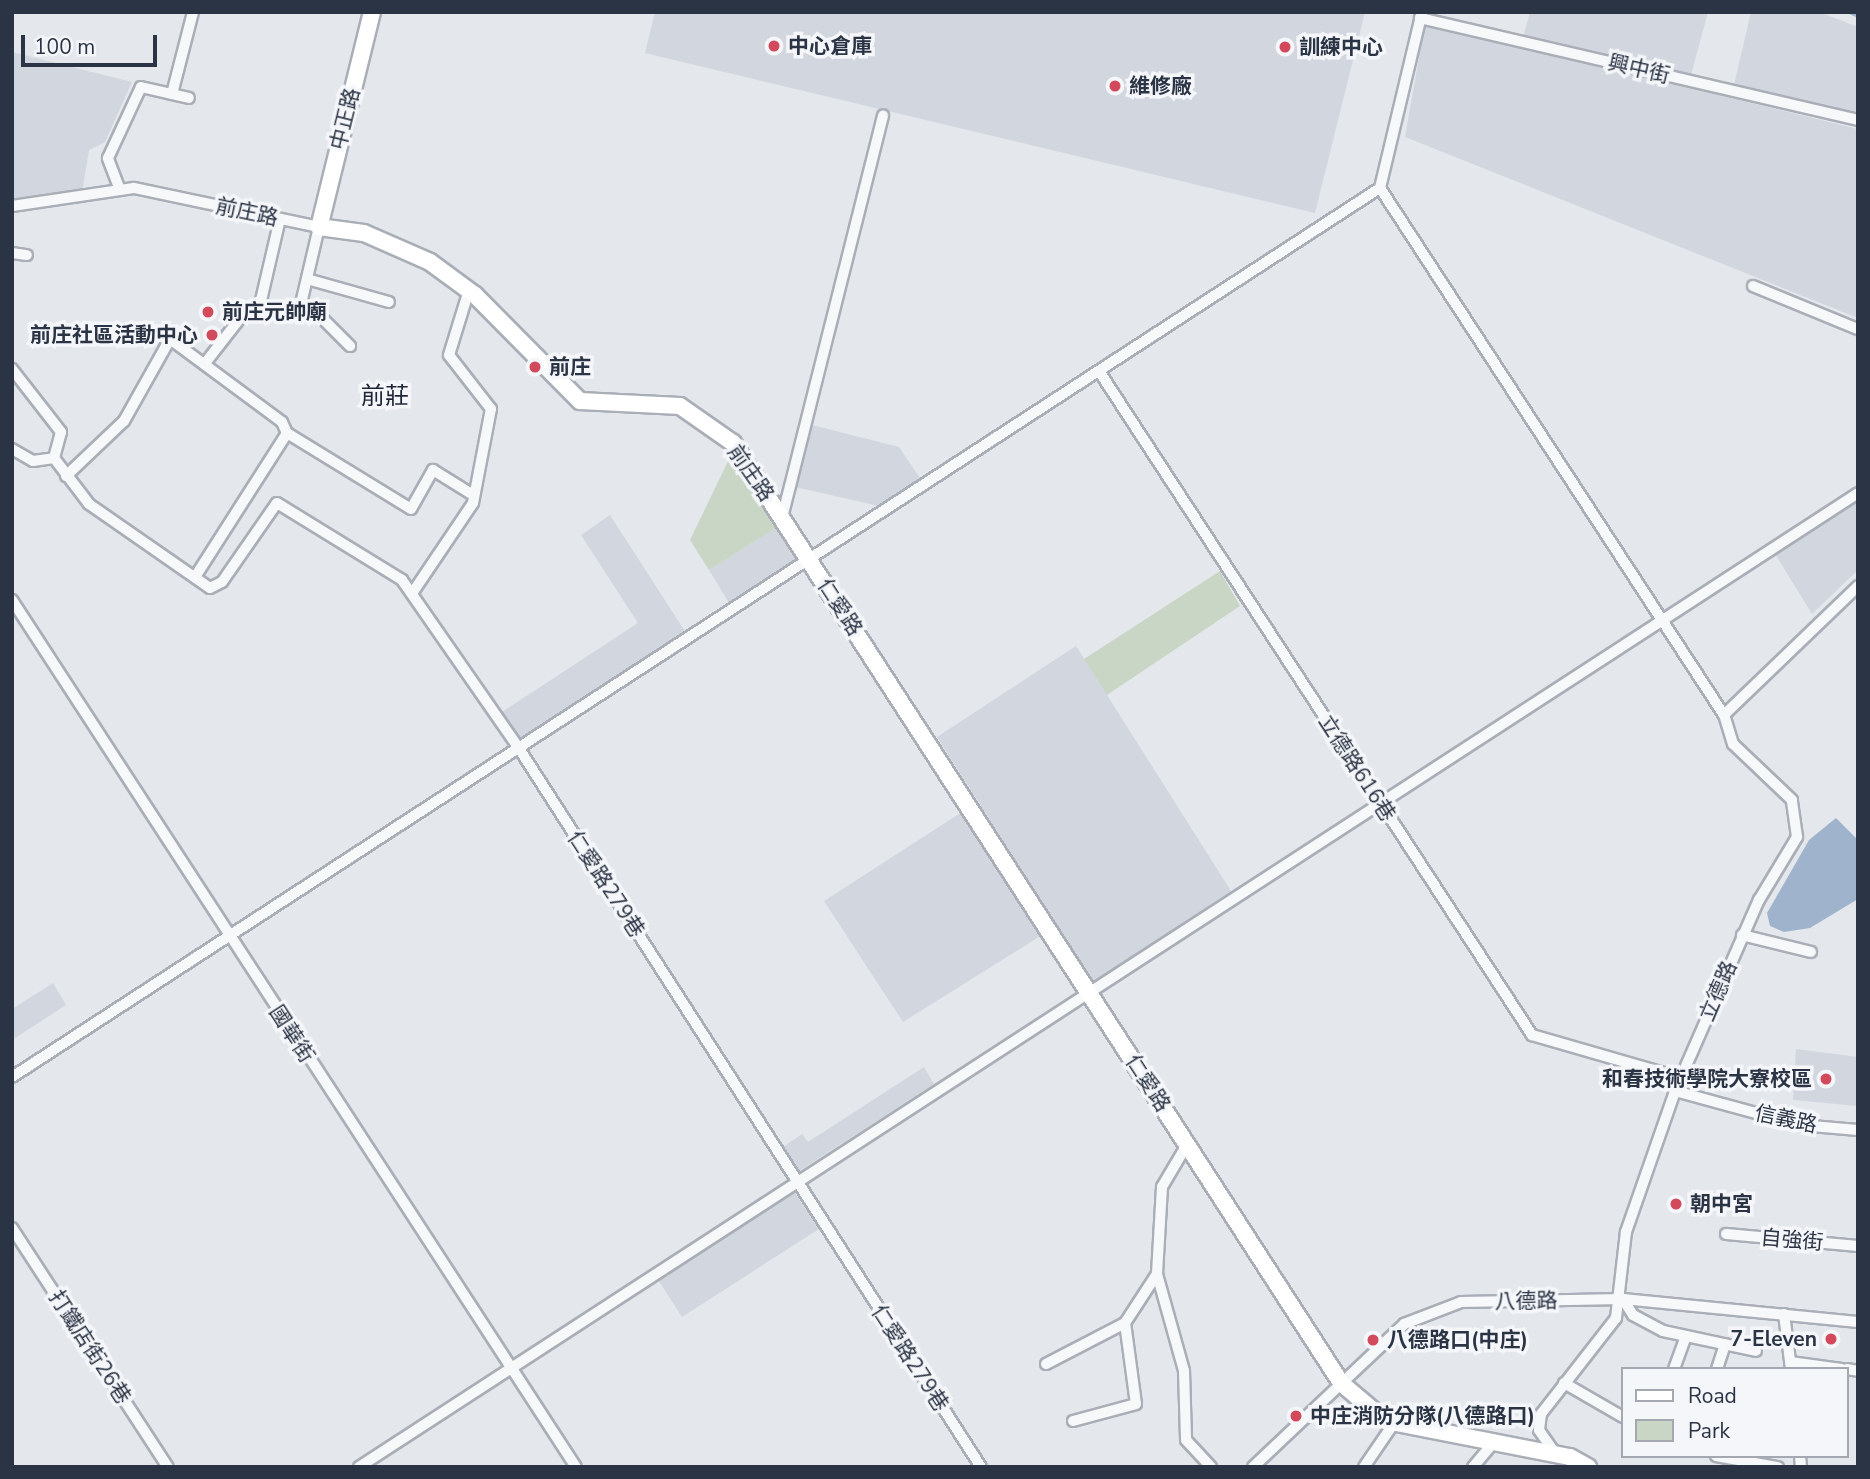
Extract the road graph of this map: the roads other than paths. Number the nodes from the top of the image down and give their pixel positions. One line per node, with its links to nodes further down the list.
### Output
1 (193, 12): 4 (street)
2 (372, 12): 12 (street, 中正路)
3 (1421, 15): 7 (street, 興中街); 8 (street)
4 (172, 94): 5 (street); 9 (street)
5 (189, 98)
6 (883, 115): 32 (street)
7 (1858, 120)
8 (1380, 188): 25 (street); 38 (street, 立德路)
9 (120, 190): 10 (street, 前庄路); 11 (street, 前庄路)
10 (12, 206)
11 (280, 219): 12 (street, 前庄路); 19 (street)
12 (319, 227): 15 (street); 17 (street, 前庄路)
13 (12, 253): 14 (street)
14 (27, 255)
15 (307, 279): 18 (street); 20 (street)
16 (1753, 286): 21 (street)
17 (469, 290): 30 (street); 32 (street, 前庄路)
18 (389, 302)
19 (259, 309): 20 (street); 23 (street)
20 (299, 312): 22 (street)
21 (1858, 329)
22 (350, 346)
23 (206, 362): 26 (street); 29 (street)
24 (12, 369): 28 (street)
25 (1099, 371): 33 (street); 41 (street, 立德路616巷)
26 (287, 433): 30 (street); 34 (street)
27 (12, 449): 28 (street)
28 (54, 458): 29 (street)
29 (66, 476): 34 (street)
30 (470, 493): 36 (street)
31 (1858, 493): 38 (street)
32 (782, 518): 33 (street, 前庄路)
33 (809, 559): 40 (street); 45 (street, 仁愛路)
34 (195, 577): 36 (street)
35 (1858, 586): 39 (street)
36 (413, 592): 40 (street, 仁愛路279巷)
37 (12, 600): 43 (street, 國華街)
38 (1662, 618): 39 (street, 立德路); 41 (street)
39 (1724, 715): 42 (street, 立德路)
40 (520, 750): 43 (street); 51 (street, 仁愛路279巷)
41 (1379, 802): 45 (street); 47 (street, 立德路616巷)
42 (1742, 936): 44 (street); 47 (street, 立德路)
43 (229, 937): 46 (street); 65 (street, 國華街)
44 (1811, 951)
45 (1087, 990): 50 (street, 仁愛路); 51 (street)
46 (12, 1077)
47 (1681, 1078): 48 (street, 立德路)
48 (1675, 1091): 49 (street, 信義路); 56 (street, 立德路)
49 (1858, 1130)
50 (1188, 1143): 55 (street); 68 (street, 仁愛路)
51 (795, 1178): 65 (street); 79 (street, 仁愛路279巷)
52 (12, 1228): 76 (street, 打鐵店街26巷)
53 (1726, 1234): 54 (street, 自強街)
54 (1858, 1246)
55 (1157, 1274): 59 (street); 80 (street)
56 (1623, 1299): 57 (street, 八德路); 60 (street); 68 (street, 八德路); 69 (street, 立德路)
57 (1784, 1314): 58 (street, 八德路); 64 (street)
58 (1858, 1322)
59 (1125, 1323): 63 (street); 71 (street)
60 (1686, 1336): 61 (street); 66 (street)
61 (1725, 1345): 62 (street); 67 (street)
62 (1756, 1351)
63 (1046, 1364)
64 (1791, 1366)
65 (512, 1367): 77 (street); 78 (street, 國華街)
66 (1675, 1367)
67 (1718, 1367)
68 (1341, 1383): 72 (street, 仁愛路); 81 (street, 八德路)
69 (1564, 1383): 70 (street); 74 (street, 立德路)
70 (1622, 1416)
71 (1073, 1420)
72 (1394, 1423): 73 (street, 仁愛路); 82 (street)
73 (1494, 1442): 74 (street, 仁愛路); 83 (street)
74 (1555, 1453): 84 (street, 仁愛路)
75 (1723, 1460): 85 (street)
76 (168, 1467)
77 (359, 1467)
78 (576, 1467)
79 (981, 1467)
80 (1211, 1467)
81 (1253, 1467)
82 (1364, 1467)
83 (1474, 1467)
84 (1588, 1467)
85 (1778, 1467)

